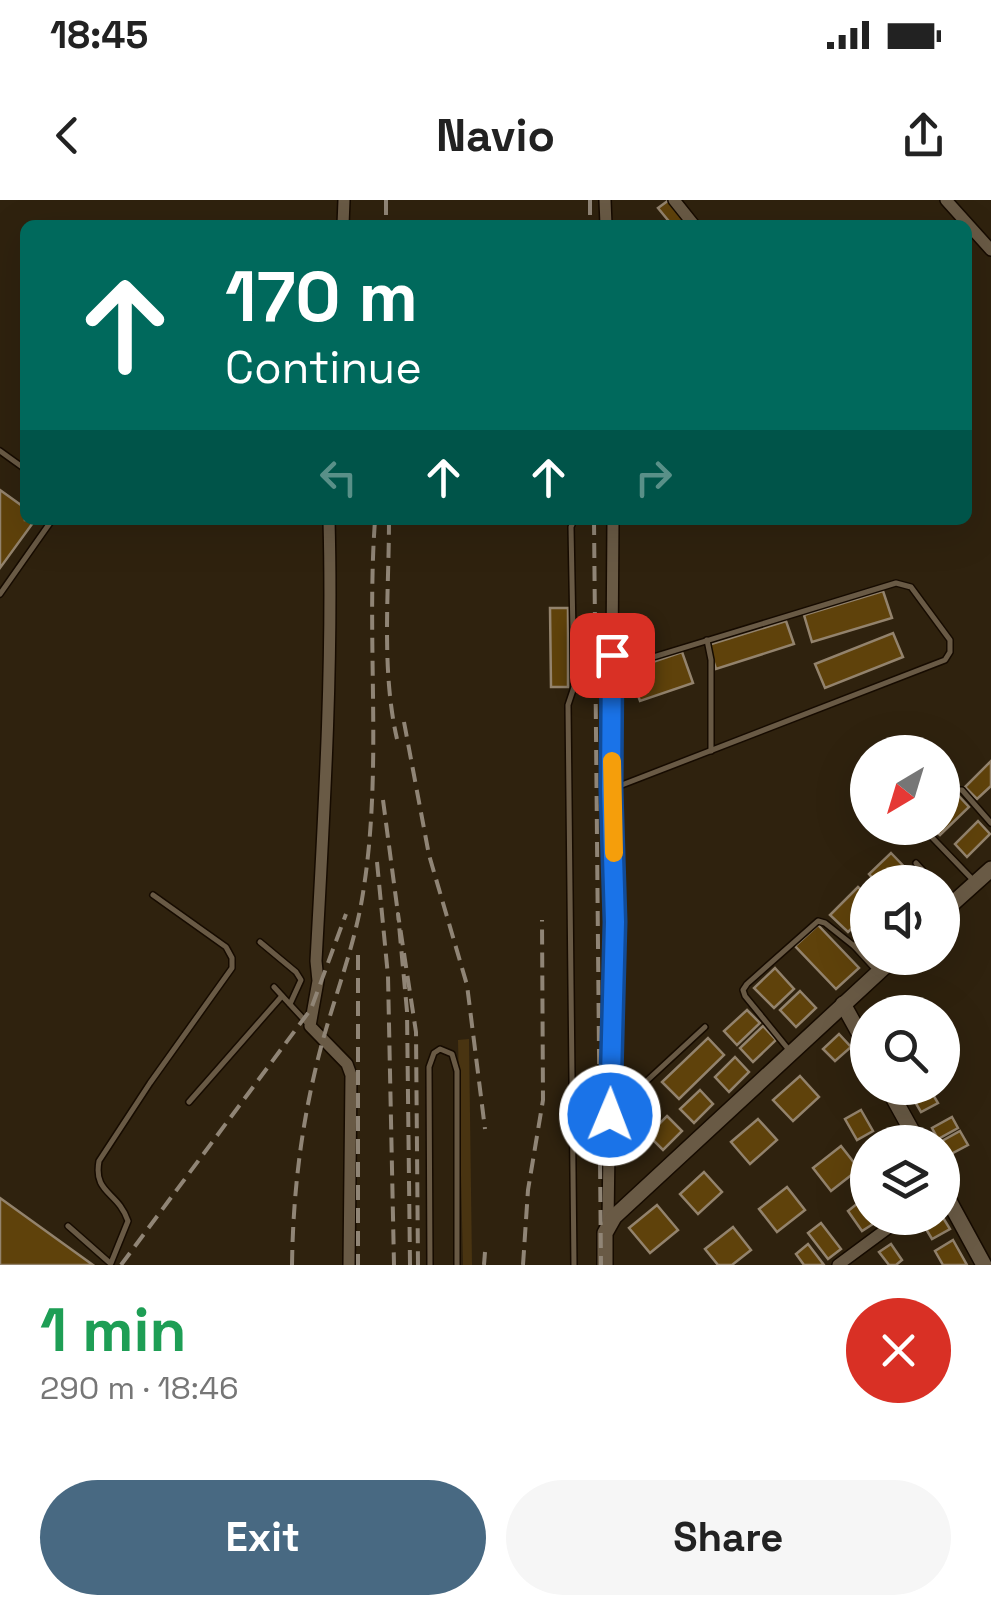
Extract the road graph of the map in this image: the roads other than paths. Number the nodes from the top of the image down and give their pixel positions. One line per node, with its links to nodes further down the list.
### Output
1 (674, 200): 3 (street)
2 (946, 200): 4 (street)
3 (690, 220)
4 (964, 220)
5 (972, 229): 6 (street)
6 (991, 250)
7 (0, 450): 8 (lane)
8 (20, 466)
9 (48, 525): 13 (lane)
10 (329, 525): 33 (street)
11 (572, 525): 46 (lane)
12 (612, 525): 15 (street)
13 (0, 594)
14 (707, 640): 15 (lane); 16 (lane); 16 (lane)
15 (613, 669): 17 (street)
16 (711, 751): 17 (lane)
17 (611, 789): 37 (street)
18 (960, 790): 19 (lane)
19 (991, 823)
20 (939, 845): 22 (lane)
21 (991, 869): 22 (street)
22 (976, 883): 23 (street)
23 (960, 894)
24 (154, 895): 42 (lane)
25 (260, 942): 30 (lane)
26 (850, 943): 35 (lane)
27 (875, 975): 31 (street)
28 (274, 988): 29 (lane)
29 (282, 996): 30 (lane); 36 (lane)
30 (290, 1004): 33 (lane)
31 (844, 1004): 32 (street); 35 (street)
32 (850, 1015)
33 (310, 1026): 43 (street)
34 (705, 1027): 37 (lane)
35 (791, 1052): 39 (street)
36 (188, 1102)
37 (610, 1115): 39 (street)
38 (960, 1221): 49 (street)
39 (608, 1224): 47 (street)
40 (68, 1226): 42 (lane)
41 (879, 1235): 48 (street)
42 (111, 1264)
43 (349, 1265)
44 (430, 1265): 45 (lane)
45 (458, 1265)
46 (574, 1265)
47 (605, 1265)
48 (838, 1265)
49 (984, 1265)

